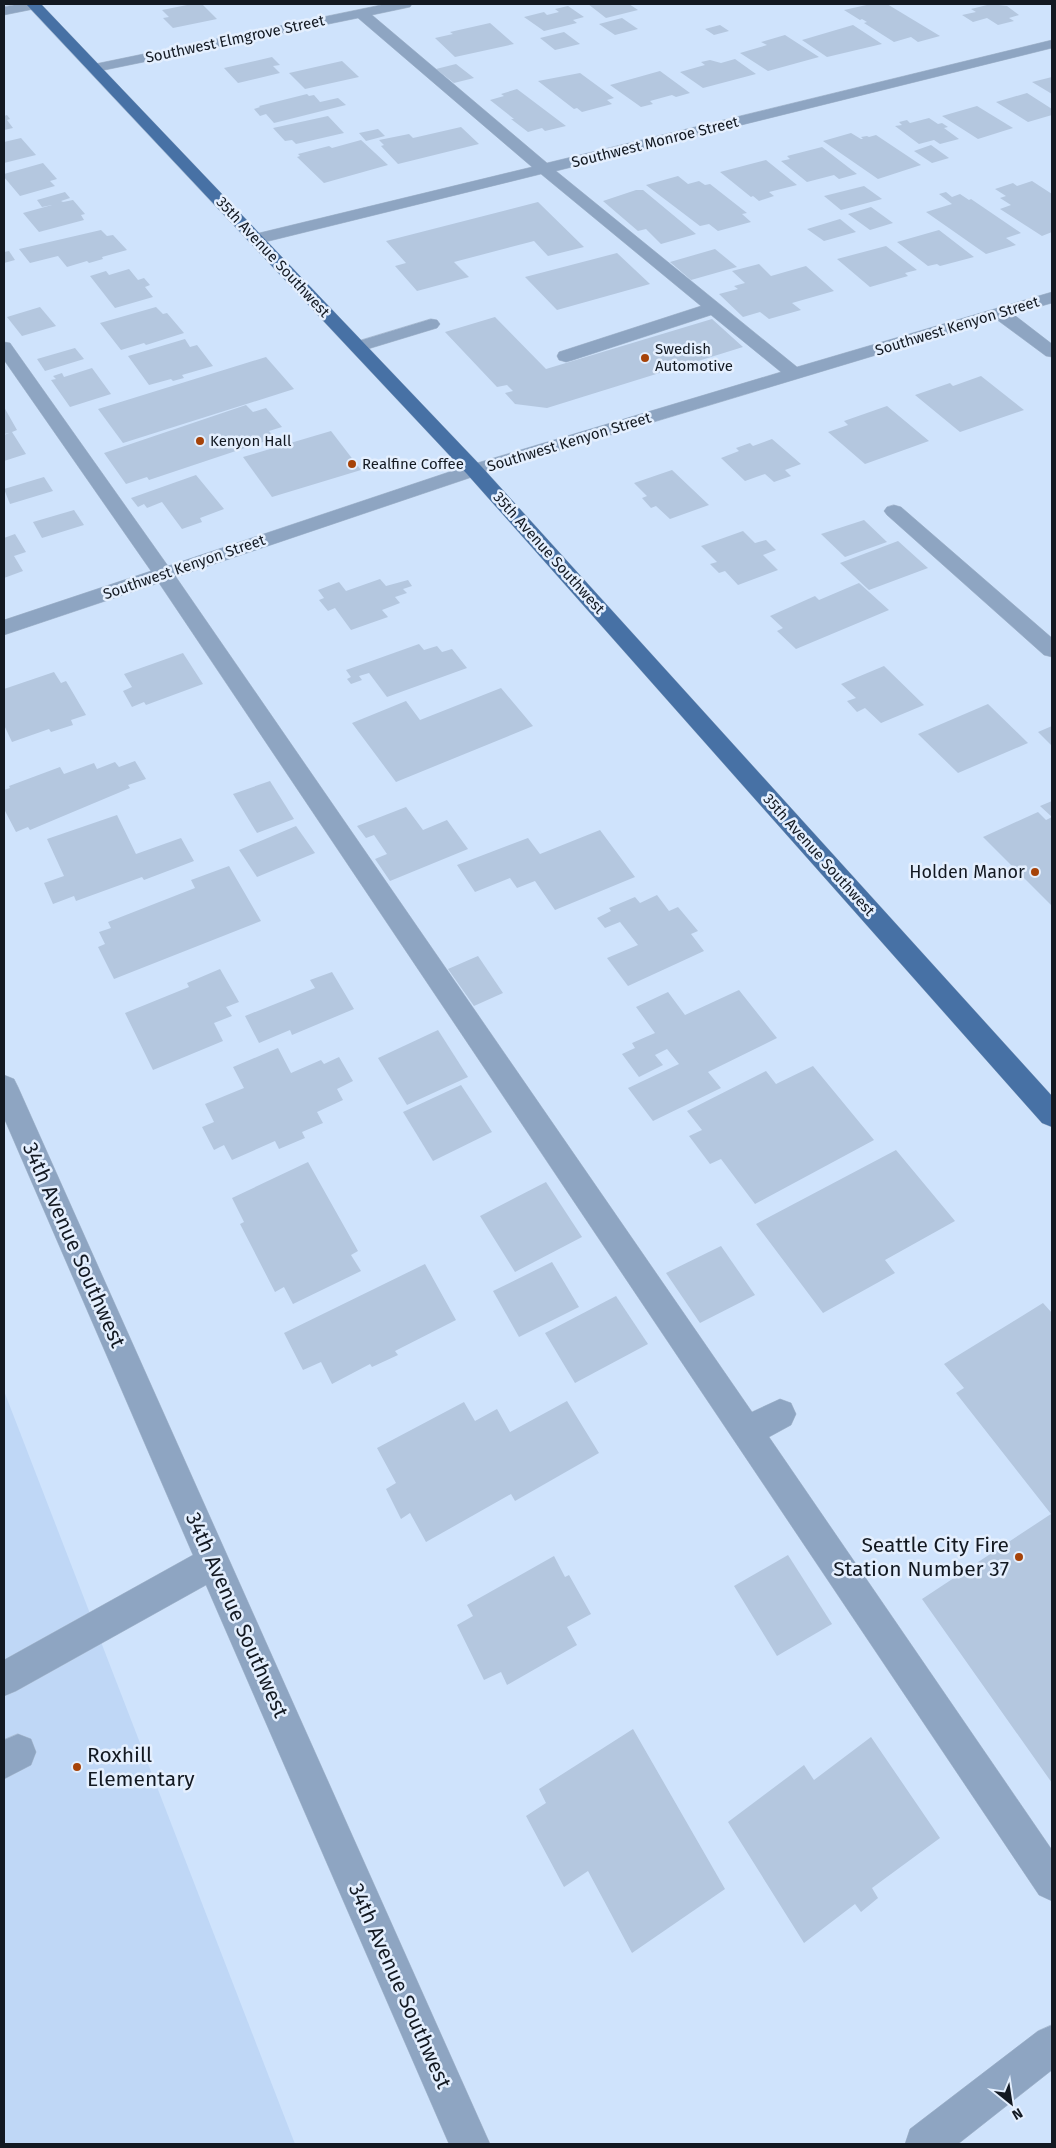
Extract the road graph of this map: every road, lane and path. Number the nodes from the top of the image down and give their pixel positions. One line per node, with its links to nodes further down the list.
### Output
1 (33, 4): 3 (street); 6 (main road, 35th Avenue Southwest)
2 (405, 4): 4 (street, Southwest Elmgrove Street)
3 (4, 11)
4 (361, 13): 6 (street, Southwest Elmgrove Street); 7 (street)
5 (1052, 44): 7 (street, Southwest Monroe Street)
6 (95, 68): 8 (main road, 35th Avenue Southwest)
7 (544, 169): 8 (street, Southwest Monroe Street); 10 (street)
8 (258, 240): 14 (main road, 35th Avenue Southwest)
9 (1052, 297): 11 (street, Southwest Kenyon Street)
10 (713, 308): 16 (street); 17 (street)
11 (999, 313): 15 (street); 17 (street, Southwest Kenyon Street)
12 (431, 324): 14 (street)
13 (4, 347): 20 (street)
14 (358, 347): 18 (main road, 35th Avenue Southwest)
15 (1052, 352)
16 (566, 356)
17 (794, 374): 18 (street, Southwest Kenyon Street)
18 (474, 470): 20 (street, Southwest Kenyon Street); 24 (main road, 35th Avenue Southwest)
19 (894, 511): 22 (street)
20 (164, 574): 21 (street, Southwest Kenyon Street); 26 (street)
21 (4, 628)
22 (1052, 650)
23 (4, 1087): 27 (street, 34th Avenue Southwest)
24 (1052, 1115)
25 (780, 1414): 26 (street)
26 (747, 1432): 29 (street)
27 (214, 1562): 28 (street); 31 (street, 34th Avenue Southwest)
28 (4, 1679)
29 (1052, 1882)
30 (1052, 2045): 32 (street)
31 (470, 2144)
32 (925, 2144)

